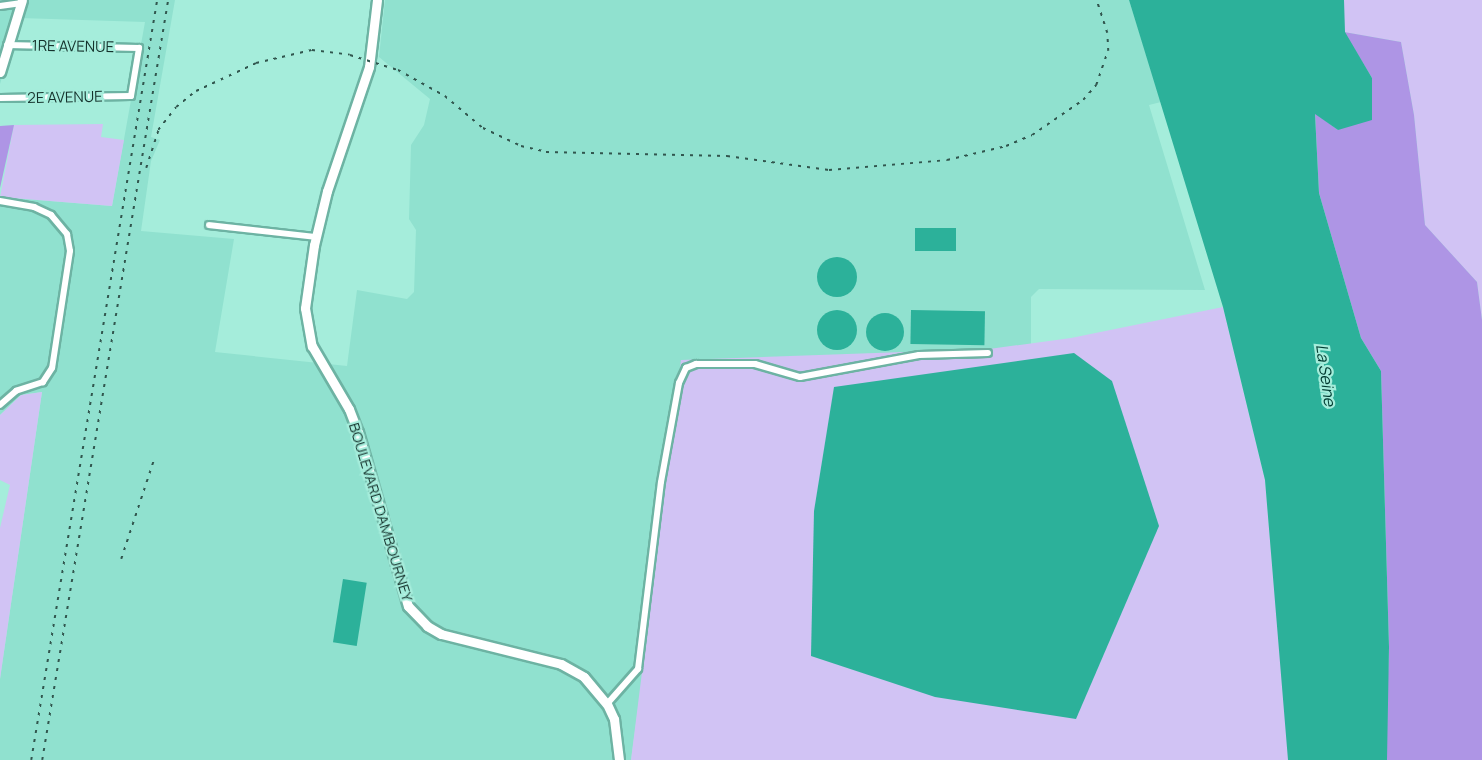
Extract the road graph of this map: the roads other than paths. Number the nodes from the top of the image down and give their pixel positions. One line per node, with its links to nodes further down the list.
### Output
1 (377, 0): 10 (street, BOULEVARD DAMBOURNEY)
2 (22, 2): 3 (street); 4 (street)
3 (0, 6)
4 (7, 45): 5 (street); 6 (street, 1RE AVENUE)
5 (0, 72)
6 (130, 96): 7 (street, 2E AVENUE)
7 (0, 98)
8 (0, 201): 12 (street)
9 (208, 225): 10 (street)
10 (316, 237): 13 (street, BOULEVARD DAMBOURNEY)
11 (988, 353): 13 (street)
12 (0, 405)
13 (607, 704): 14 (street, BOULEVARD DAMBOURNEY)
14 (619, 760)

